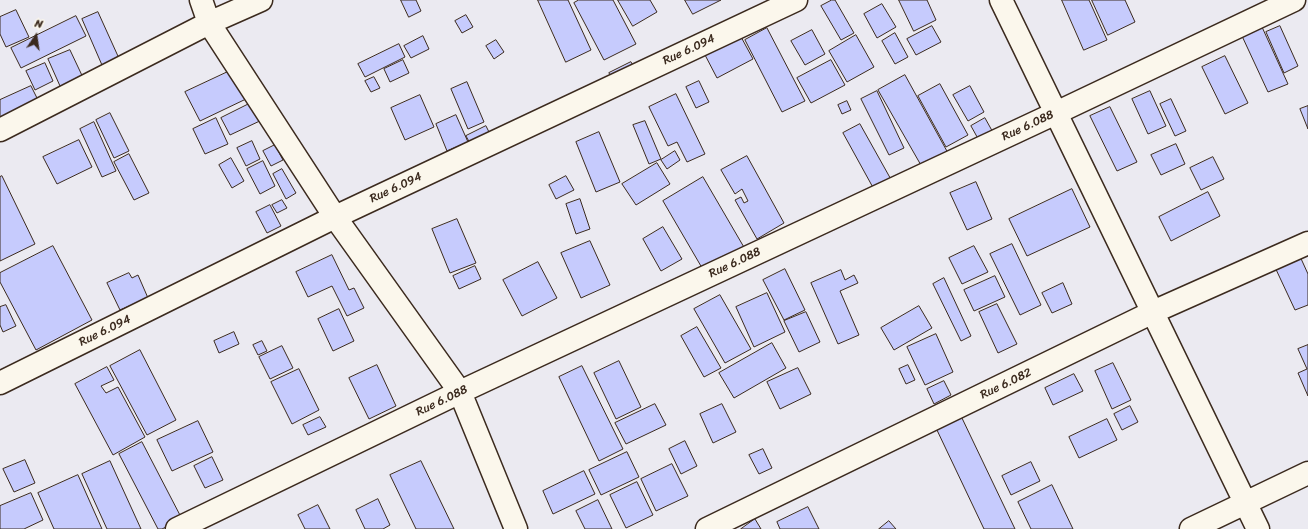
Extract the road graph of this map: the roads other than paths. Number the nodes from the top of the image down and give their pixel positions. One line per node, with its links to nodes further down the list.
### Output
1 (201, 0): 6 (street)
2 (261, 0): 6 (street)
3 (796, 0): 9 (street, Rue 6.094)
4 (1001, 0): 7 (street)
5 (1294, 0): 7 (street, Rue 6.088)
6 (209, 23): 8 (street); 9 (street)
7 (1056, 113): 11 (street); 13 (street, Rue 6.088)
8 (0, 130)
9 (334, 217): 12 (street, Rue 6.094); 13 (street)
10 (1308, 243): 11 (street, Rue 6.082)
11 (1153, 312): 15 (street); 18 (street, Rue 6.082)
12 (0, 383)
13 (460, 392): 16 (street, Rue 6.088); 17 (street)
14 (1308, 473): 15 (street)
15 (1245, 503): 19 (street); 20 (street)
16 (177, 529)
17 (516, 529)
18 (707, 529)
19 (1191, 529)
20 (1258, 529)

